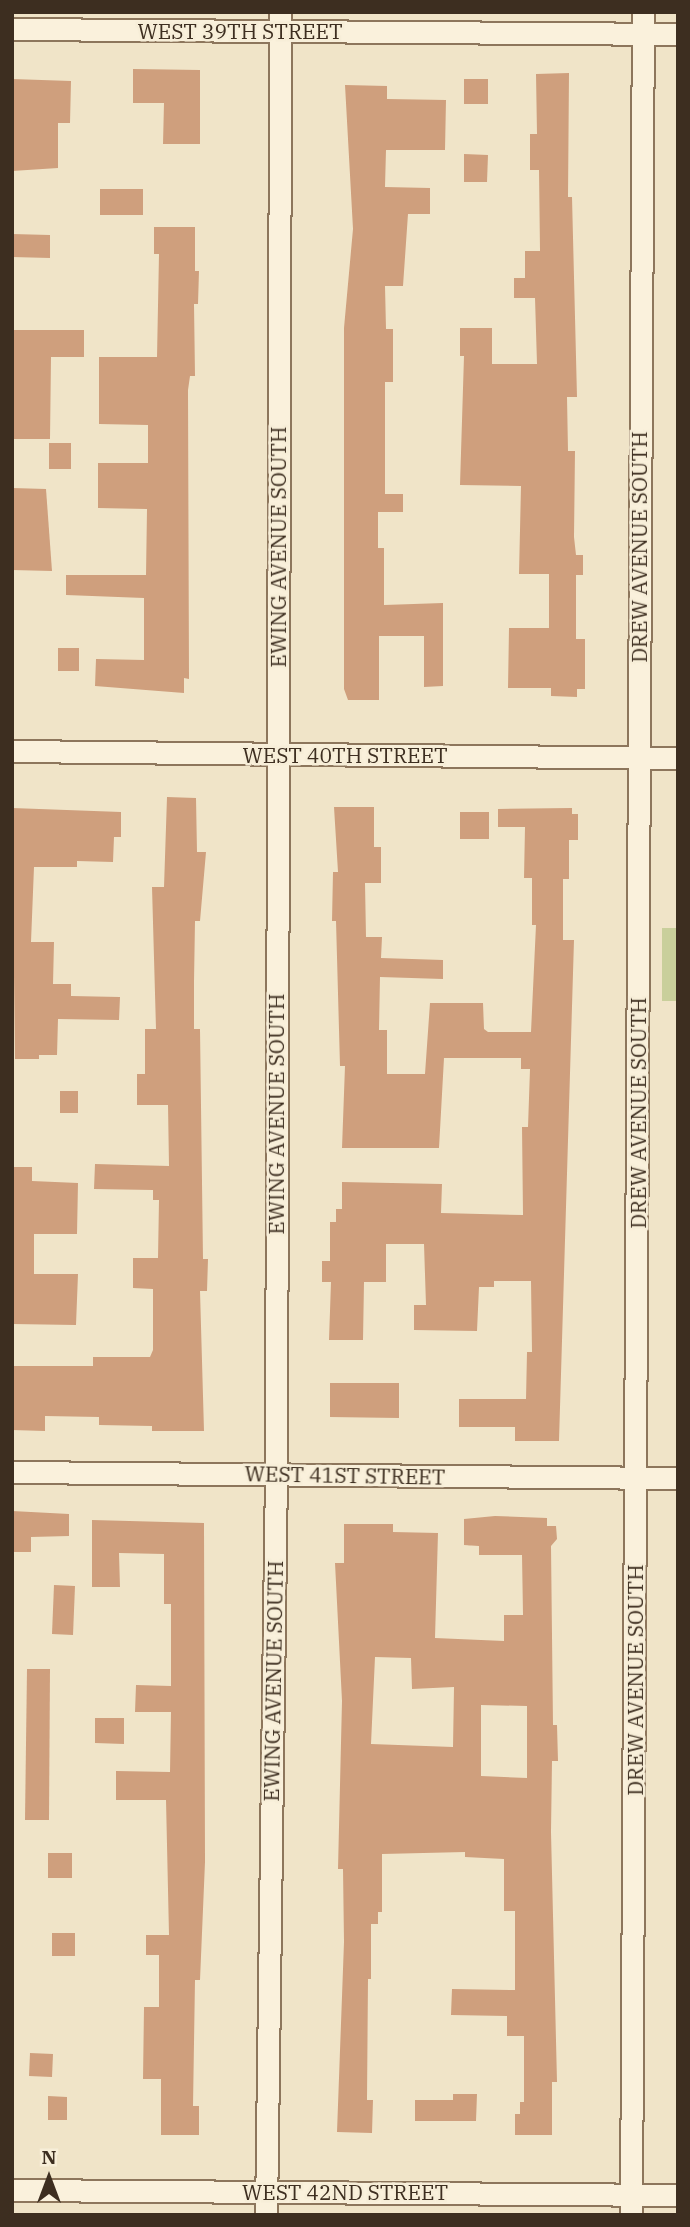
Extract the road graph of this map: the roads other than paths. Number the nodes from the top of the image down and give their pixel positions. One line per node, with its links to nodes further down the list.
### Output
1 (280, 21): 2 (street, WEST 39TH STREET); 3 (street, WEST 39TH STREET); 6 (street, EWING AVENUE SOUTH)
2 (643, 23): 4 (street, WEST 39TH STREET); 7 (street, DREW AVENUE SOUTH)
3 (12, 29)
4 (678, 34)
5 (12, 751): 6 (street, WEST 40TH STREET)
6 (277, 754): 7 (street, WEST 40TH STREET); 10 (street, EWING AVENUE SOUTH)
7 (640, 757): 8 (street, WEST 40TH STREET); 11 (street, DREW AVENUE SOUTH)
8 (678, 758)
9 (12, 1472): 10 (street, WEST 41ST STREET)
10 (276, 1474): 11 (street, WEST 41ST STREET); 14 (street, EWING AVENUE SOUTH)
11 (637, 1478): 12 (street, WEST 41ST STREET); 16 (street, DREW AVENUE SOUTH)
12 (678, 1478)
13 (12, 2190): 14 (street, WEST 42ND STREET)
14 (266, 2192): 16 (street, WEST 42ND STREET); 17 (street, EWING AVENUE SOUTH)
15 (678, 2195): 16 (street, WEST 42ND STREET)
16 (631, 2205)
17 (266, 2215)

